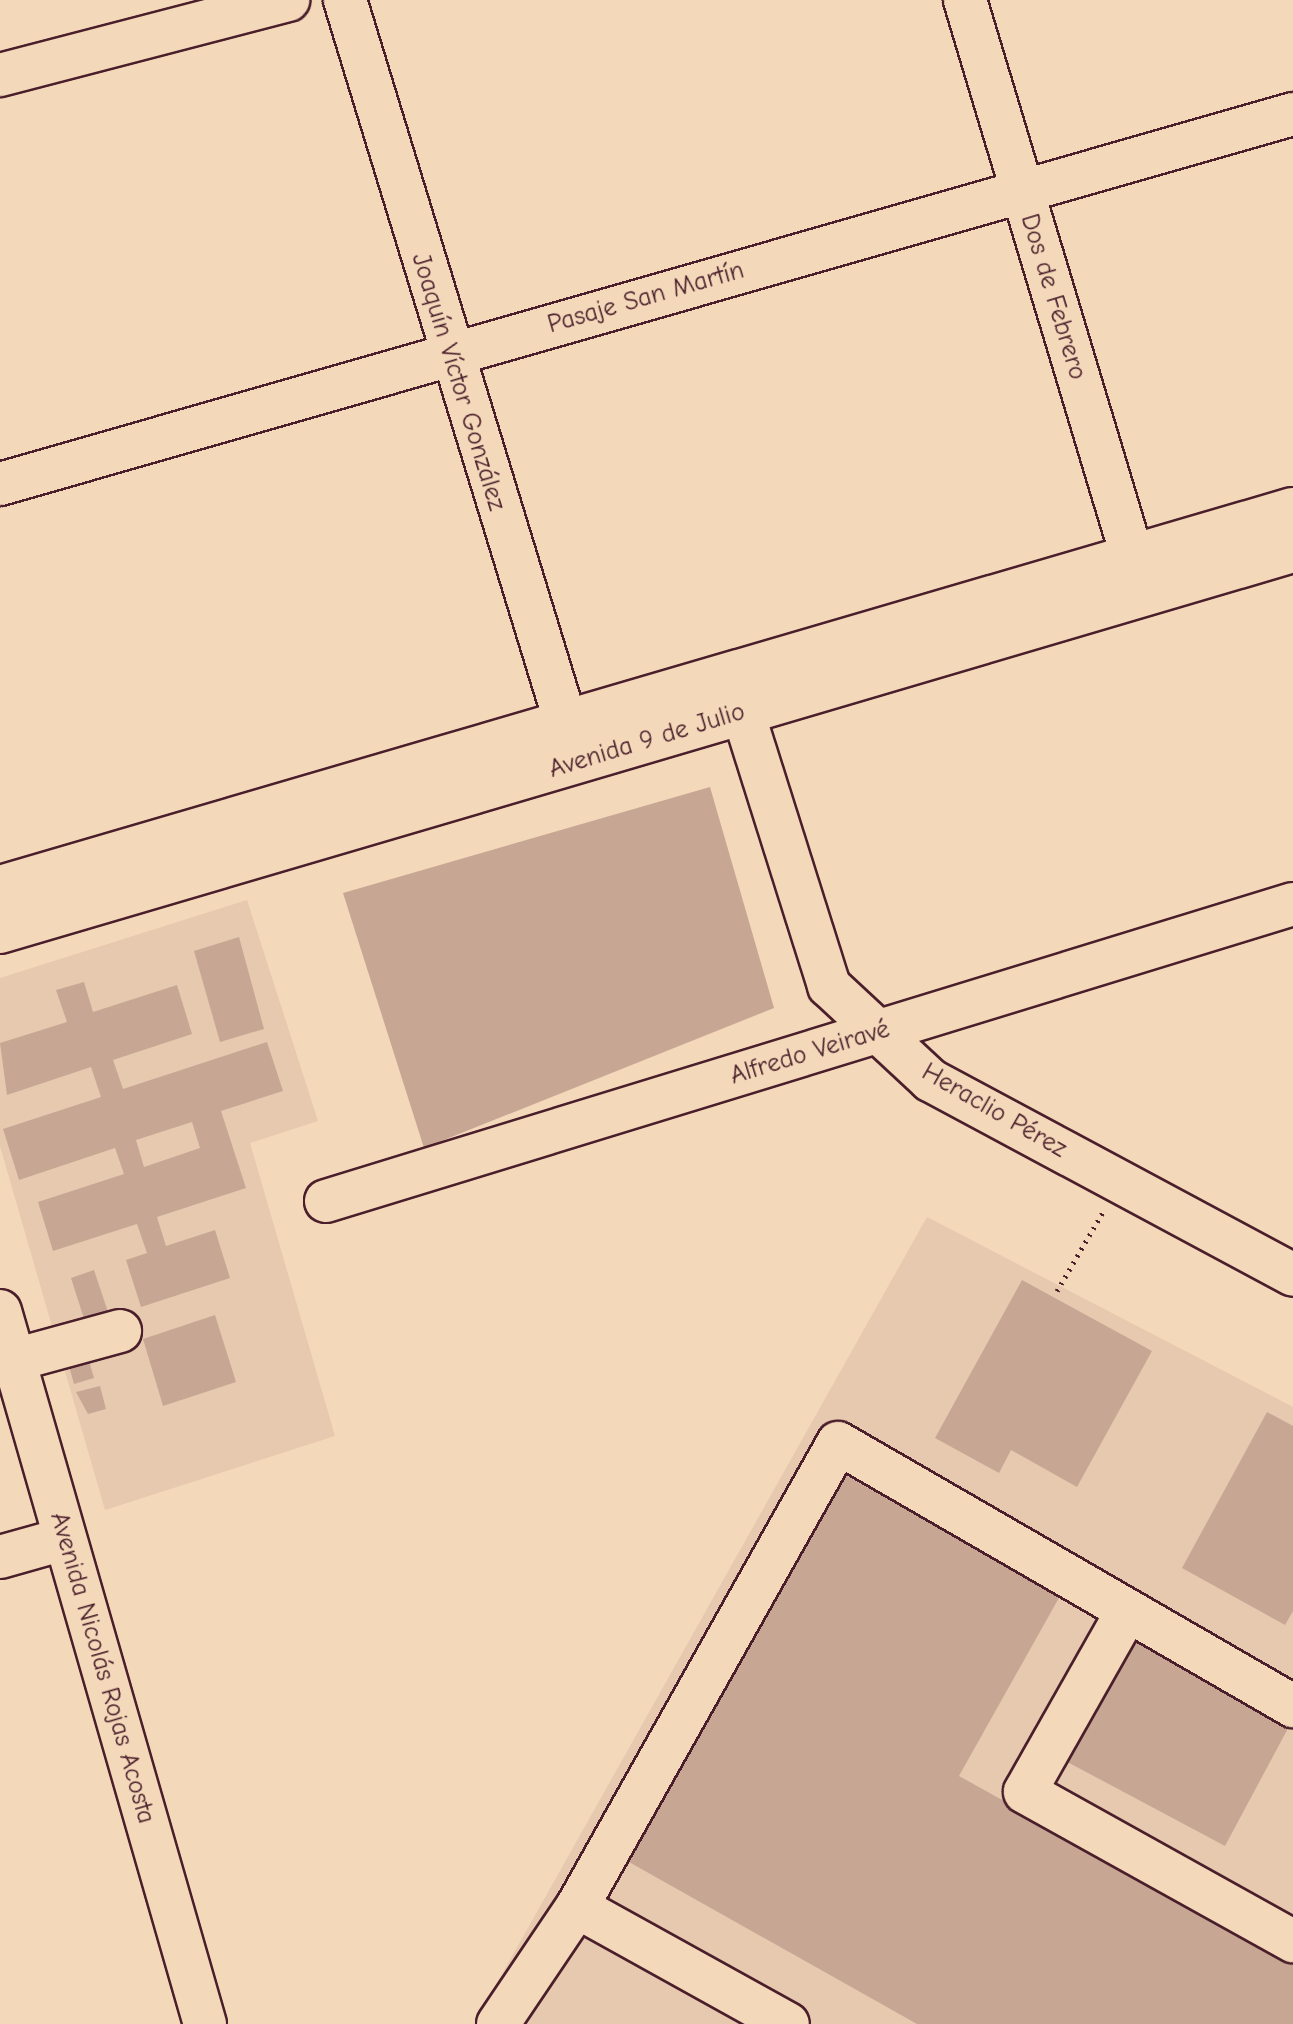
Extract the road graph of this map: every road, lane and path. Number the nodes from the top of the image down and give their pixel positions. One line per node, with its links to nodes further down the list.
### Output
1 (288, 0): 4 (street)
2 (345, 0): 7 (street, Joaquín Víctor González)
3 (965, 0): 6 (street, Dos de Febrero)
4 (0, 75)
5 (1293, 114): 6 (street, Pasaje San Martín)
6 (1020, 191): 7 (street, Pasaje San Martín); 11 (street, Dos de Febrero)
7 (448, 355): 8 (street, Pasaje San Martín); 13 (street, Joaquín Víctor González)
8 (0, 484)
9 (1293, 510): 11 (main road, Avenida 9 de Julio)
10 (1293, 550): 11 (main road, Avenida 9 de Julio)
11 (1139, 574): 12 (main road, Avenida 9 de Julio)
12 (737, 694): 13 (main road, Avenida 9 de Julio); 18 (street, Heraclio Pérez)
13 (572, 743): 14 (main road, Avenida 9 de Julio); 16 (main road, Avenida 9 de Julio)
14 (0, 888)
15 (1274, 909): 17 (street); 18 (street, Alfredo Veiravé)
16 (0, 931)
17 (1293, 936)
18 (878, 1032): 19 (street, Heraclio Pérez); 20 (street, Alfredo Veiravé)
19 (1120, 1183): 21 (street, Heraclio Pérez); 22 (path)
20 (326, 1201)
21 (1293, 1275)
22 (1057, 1291)
23 (0, 1311): 25 (street, Avenida Nicolás Rojas Acosta)
24 (120, 1331): 25 (street)
25 (14, 1360): 26 (street, Avenida Nicolás Rojas Acosta)
26 (64, 1539): 27 (street); 32 (street, Avenida Nicolás Rojas Acosta)
27 (0, 1557)
28 (1125, 1615): 29 (street); 30 (street); 31 (street)
29 (1293, 1706)
30 (577, 1907): 33 (street); 34 (street)
31 (1293, 1941)
32 (205, 2024)
33 (498, 2024)
34 (788, 2024)

